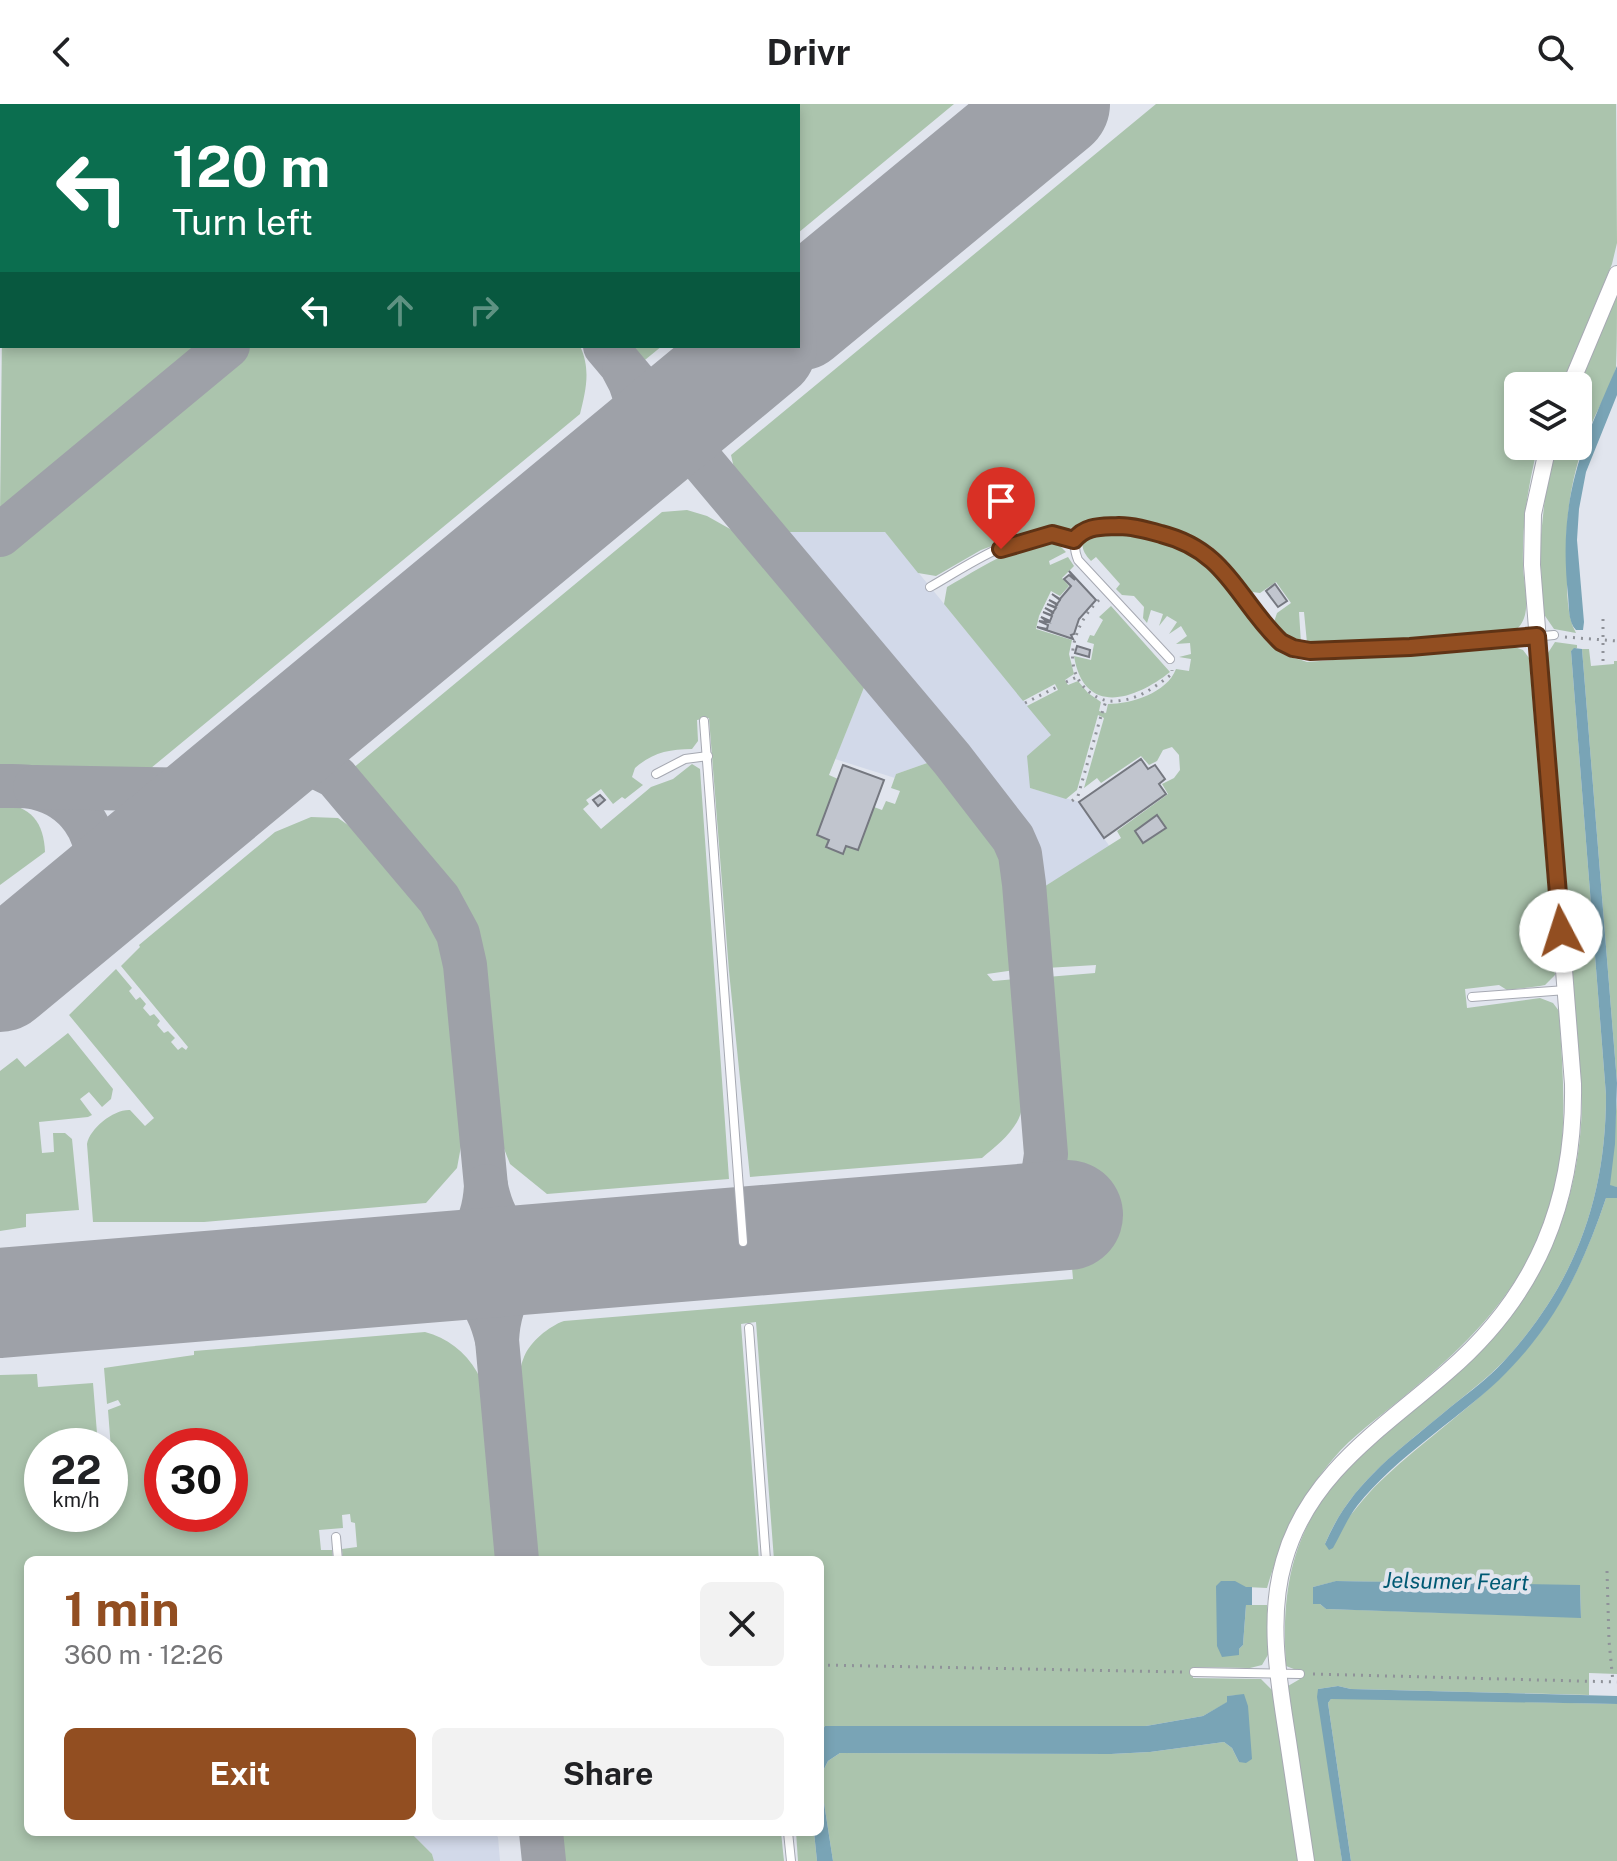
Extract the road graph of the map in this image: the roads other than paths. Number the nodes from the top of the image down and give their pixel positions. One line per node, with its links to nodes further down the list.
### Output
1 (1617, 274): 2 (street)
2 (1576, 372)
3 (1545, 460): 7 (street)
4 (1074, 540): 5 (lane); 7 (lane); 8 (lane)
5 (930, 587)
6 (1554, 635): 7 (lane)
7 (1537, 636): 12 (street)
8 (1170, 659)
9 (704, 721): 10 (lane)
10 (708, 756): 11 (lane); 14 (lane)
11 (656, 774)
12 (1566, 990): 13 (lane); 20 (street)
13 (1472, 997)
14 (743, 1242)
15 (749, 1328): 18 (lane)
16 (336, 1537): 17 (lane)
17 (338, 1556)
18 (766, 1556)
19 (1194, 1672): 20 (lane)
20 (1279, 1674): 21 (lane); 24 (street)
21 (1300, 1674)
22 (788, 1836): 23 (lane)
23 (791, 1861)
24 (1306, 1861)

